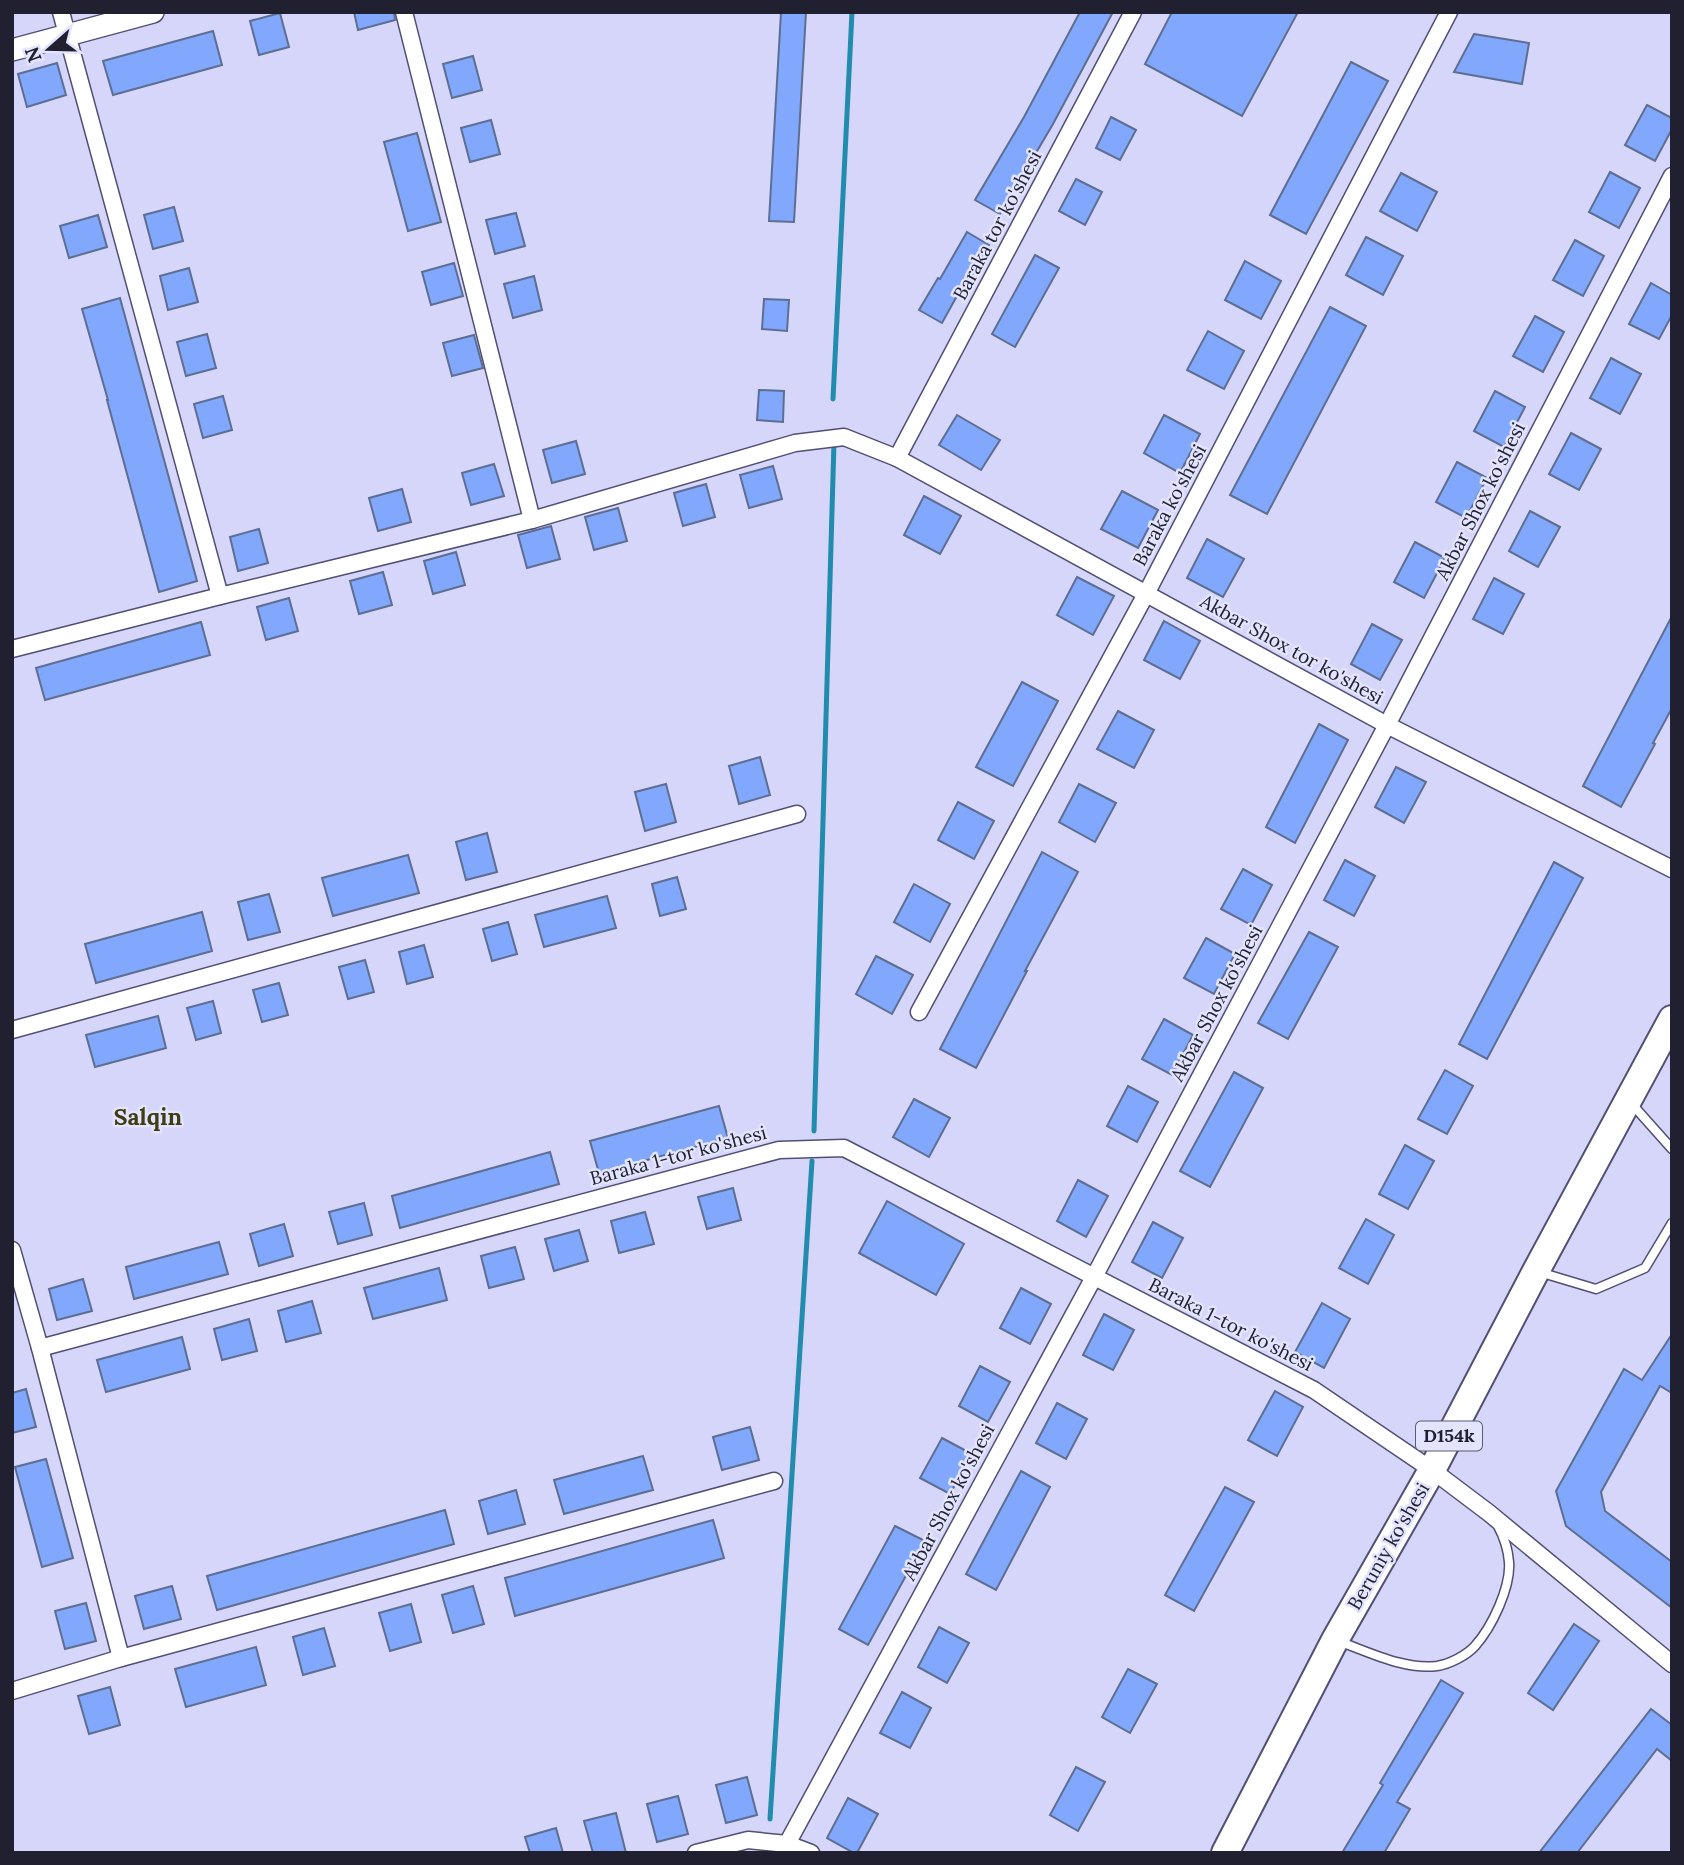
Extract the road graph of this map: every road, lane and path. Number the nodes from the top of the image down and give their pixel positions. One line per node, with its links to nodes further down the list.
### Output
1 (61, 12): 6 (street)
2 (153, 12): 6 (street)
3 (404, 12): 10 (street)
4 (1133, 12): 9 (street, Baraka tor ko'shesi)
5 (1449, 12): 11 (street, Baraka ko'shesi)
6 (68, 35): 7 (street); 12 (street)
7 (12, 50)
8 (1672, 176): 14 (street, Akbar Shox ko'shesi)
9 (897, 458): 10 (street, Akbar Shox tor ko'shesi); 11 (street, Akbar Shox tor ko'shesi)
10 (532, 520): 12 (street, Akbar Shox tor ko'shesi)
11 (1146, 594): 14 (street, Akbar Shox tor ko'shesi); 17 (street, Baraka ko'shesi)
12 (220, 596): 13 (street, Akbar Shox tor ko'shesi)
13 (12, 649)
14 (1387, 725): 16 (street, Akbar Shox tor ko'shesi); 25 (street, Akbar Shox ko'shesi)
15 (797, 814): 19 (street)
16 (1672, 869)
17 (919, 1012)
18 (1672, 1019): 20 (main road, Beruniy ko'shesi / D154k)
19 (12, 1030)
20 (1629, 1101): 21 (lane); 24 (main road, Beruniy ko'shesi / D154k)
21 (1672, 1149)
22 (1672, 1223): 24 (lane)
23 (12, 1250): 26 (street)
24 (1536, 1271): 27 (main road, Beruniy ko'shesi / D154k)
25 (1094, 1277): 26 (street, Baraka 1-tor ko'shesi); 27 (street, Baraka 1-tor ko'shesi); 34 (street, Akbar Shox ko'shesi)
26 (40, 1348): 31 (street)
27 (1432, 1469): 29 (street, Baraka 1-tor ko'shesi); 30 (main road, Beruniy ko'shesi / D154k)
28 (774, 1481): 31 (street)
29 (1489, 1513): 30 (lane); 32 (street, Baraka 1-tor ko'shesi)
30 (1335, 1640): 37 (main road, Beruniy ko'shesi / D154k)
31 (121, 1658): 33 (street)
32 (1672, 1664)
33 (12, 1691)
34 (787, 1844): 35 (street); 36 (street)
35 (696, 1853)
36 (811, 1853)
37 (1225, 1853)

